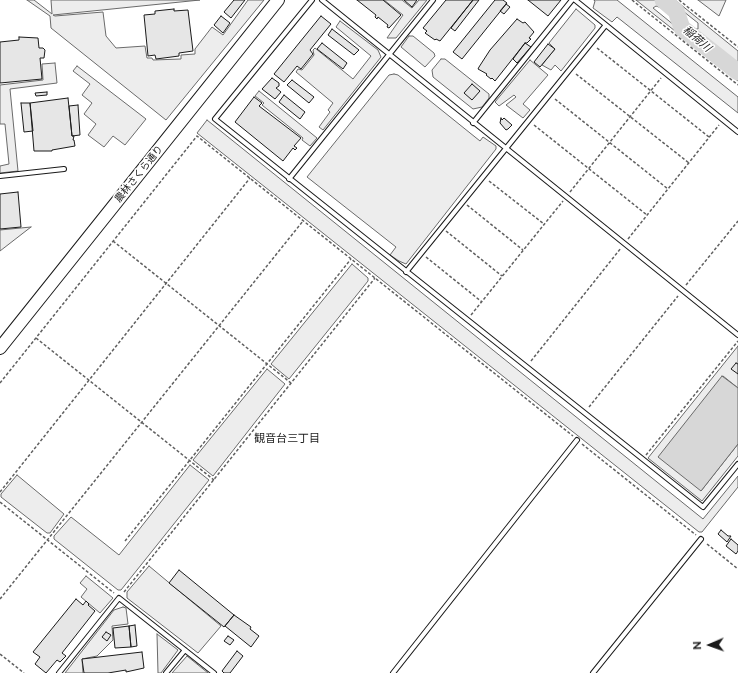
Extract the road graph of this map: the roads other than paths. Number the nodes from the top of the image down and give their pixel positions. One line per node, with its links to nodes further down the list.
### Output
1 (278, 0): 16 (street, 農林さくら通り)
2 (312, 0): 13 (lane)
3 (322, 0): 7 (lane)
4 (434, 0): 7 (lane)
5 (574, 0): 6 (lane); 8 (lane)
6 (605, 26): 9 (lane); 10 (lane)
7 (389, 55): 8 (lane); 13 (lane)
8 (474, 123): 10 (lane)
9 (738, 132)
10 (505, 148): 14 (lane); 15 (lane)
11 (64, 169): 12 (lane)
12 (0, 176)
13 (289, 179): 14 (lane)
14 (406, 272): 18 (lane)
15 (738, 335)
16 (0, 348)
17 (577, 440): 24 (lane)
18 (738, 464)
19 (701, 539): 25 (lane)
20 (185, 650): 21 (lane); 22 (lane); 23 (lane)
21 (59, 673)
22 (166, 673)
23 (214, 673)
24 (393, 673)
25 (594, 673)

